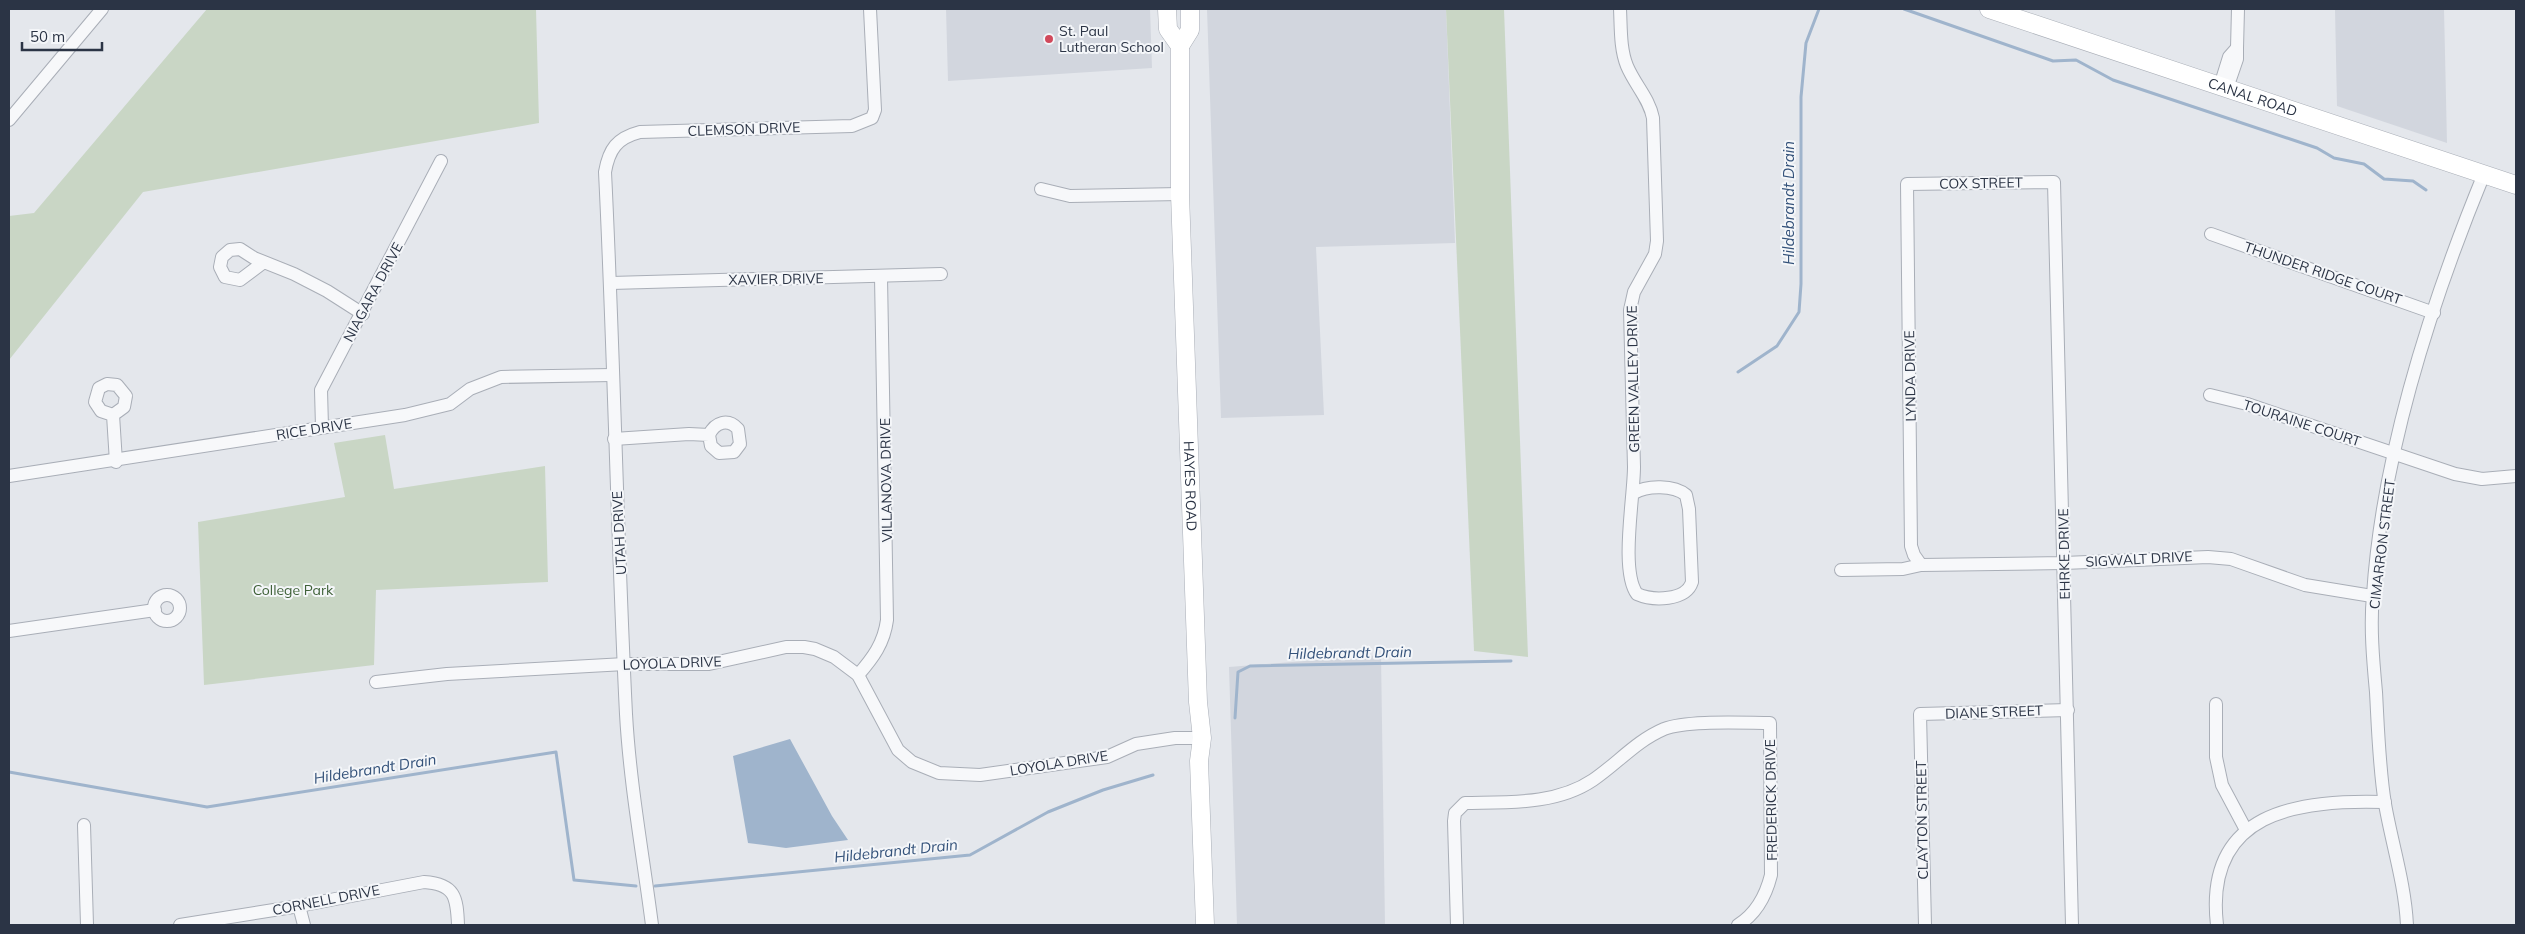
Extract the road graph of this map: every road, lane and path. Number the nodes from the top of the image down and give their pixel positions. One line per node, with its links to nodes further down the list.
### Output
1 (102, 9): 10 (street)
2 (870, 9): 11 (street, CLEMSON DRIVE)
3 (1167, 9): 8 (street, HAYES ROAD)
4 (1190, 9): 8 (street, HAYES ROAD)
5 (1620, 9): 36 (street, GREEN VALLEY DRIVE)
6 (1990, 9): 9 (street, CANAL ROAD)
7 (2238, 9): 9 (street)
8 (1180, 46): 18 (street, HAYES ROAD)
9 (2224, 87): 13 (street, CANAL ROAD)
10 (9, 120)
11 (617, 142): 23 (street, UTAH DRIVE)
12 (441, 161): 25 (street, NIAGARA DRIVE)
13 (2484, 174): 16 (street, CANAL ROAD); 24 (street, CIMARRON STREET)
14 (2054, 182): 15 (street, COX STREET); 37 (street, EHRKE DRIVE)
15 (1907, 184): 38 (street, LYNDA DRIVE)
16 (2516, 185)
17 (1041, 189): 18 (street)
18 (1180, 194): 49 (street, HAYES ROAD)
19 (2211, 234): 24 (street, THUNDER RIDGE COURT)
20 (264, 262): 25 (street)
21 (941, 274): 22 (street, XAVIER DRIVE)
22 (881, 277): 23 (street, XAVIER DRIVE); 44 (street, VILLANOVA DRIVE)
23 (611, 282): 26 (street, UTAH DRIVE)
24 (2434, 313): 32 (street, CIMARRON STREET)
25 (363, 314): 29 (street, NIAGARA DRIVE)
26 (612, 375): 29 (street, RICE DRIVE); 31 (street, UTAH DRIVE)
27 (2210, 395): 32 (street, TOURAINE COURT)
28 (113, 415): 33 (street)
29 (322, 426): 33 (street, RICE DRIVE)
30 (709, 435): 31 (street)
31 (614, 439): 43 (street, UTAH DRIVE)
32 (2394, 453): 35 (street, TOURAINE COURT); 40 (street, CIMARRON STREET)
33 (116, 462): 34 (street, RICE DRIVE)
34 (9, 476)
35 (2516, 476)
36 (1634, 493): 36 (street, GREEN VALLEY DRIVE)
37 (2064, 563): 38 (street, SIGWALT DRIVE); 40 (street, SIGWALT DRIVE); 47 (street, EHRKE DRIVE)
38 (1921, 565): 39 (street, SIGWALT DRIVE)
39 (1841, 570)
40 (2372, 596): 50 (street, CIMARRON STREET)
41 (155, 610): 42 (street)
42 (9, 631)
43 (625, 664): 44 (street, LOYOLA DRIVE); 45 (street, LOYOLA DRIVE); 58 (street, UTAH DRIVE)
44 (858, 675): 49 (street, LOYOLA DRIVE)
45 (376, 682)
46 (2216, 704): 52 (street)
47 (2068, 710): 48 (street, DIANE STREET); 63 (street, EHRKE DRIVE)
48 (1920, 714): 62 (street, CLAYTON STREET)
49 (1202, 738): 59 (street, HAYES ROAD)
50 (2385, 802): 52 (street); 65 (street, CIMARRON STREET)
51 (84, 825): 54 (street)
52 (2246, 830): 64 (street)
53 (299, 906): 55 (street, CORNELL DRIVE); 56 (street); 57 (street, CORNELL DRIVE)
54 (87, 925)
55 (180, 925)
56 (304, 925)
57 (458, 925)
58 (652, 925)
59 (1205, 925)
60 (1457, 925): 61 (street, FREDERICK DRIVE)
61 (1738, 925)
62 (1925, 925)
63 (2072, 925)
64 (2217, 925)
65 (2407, 925)

